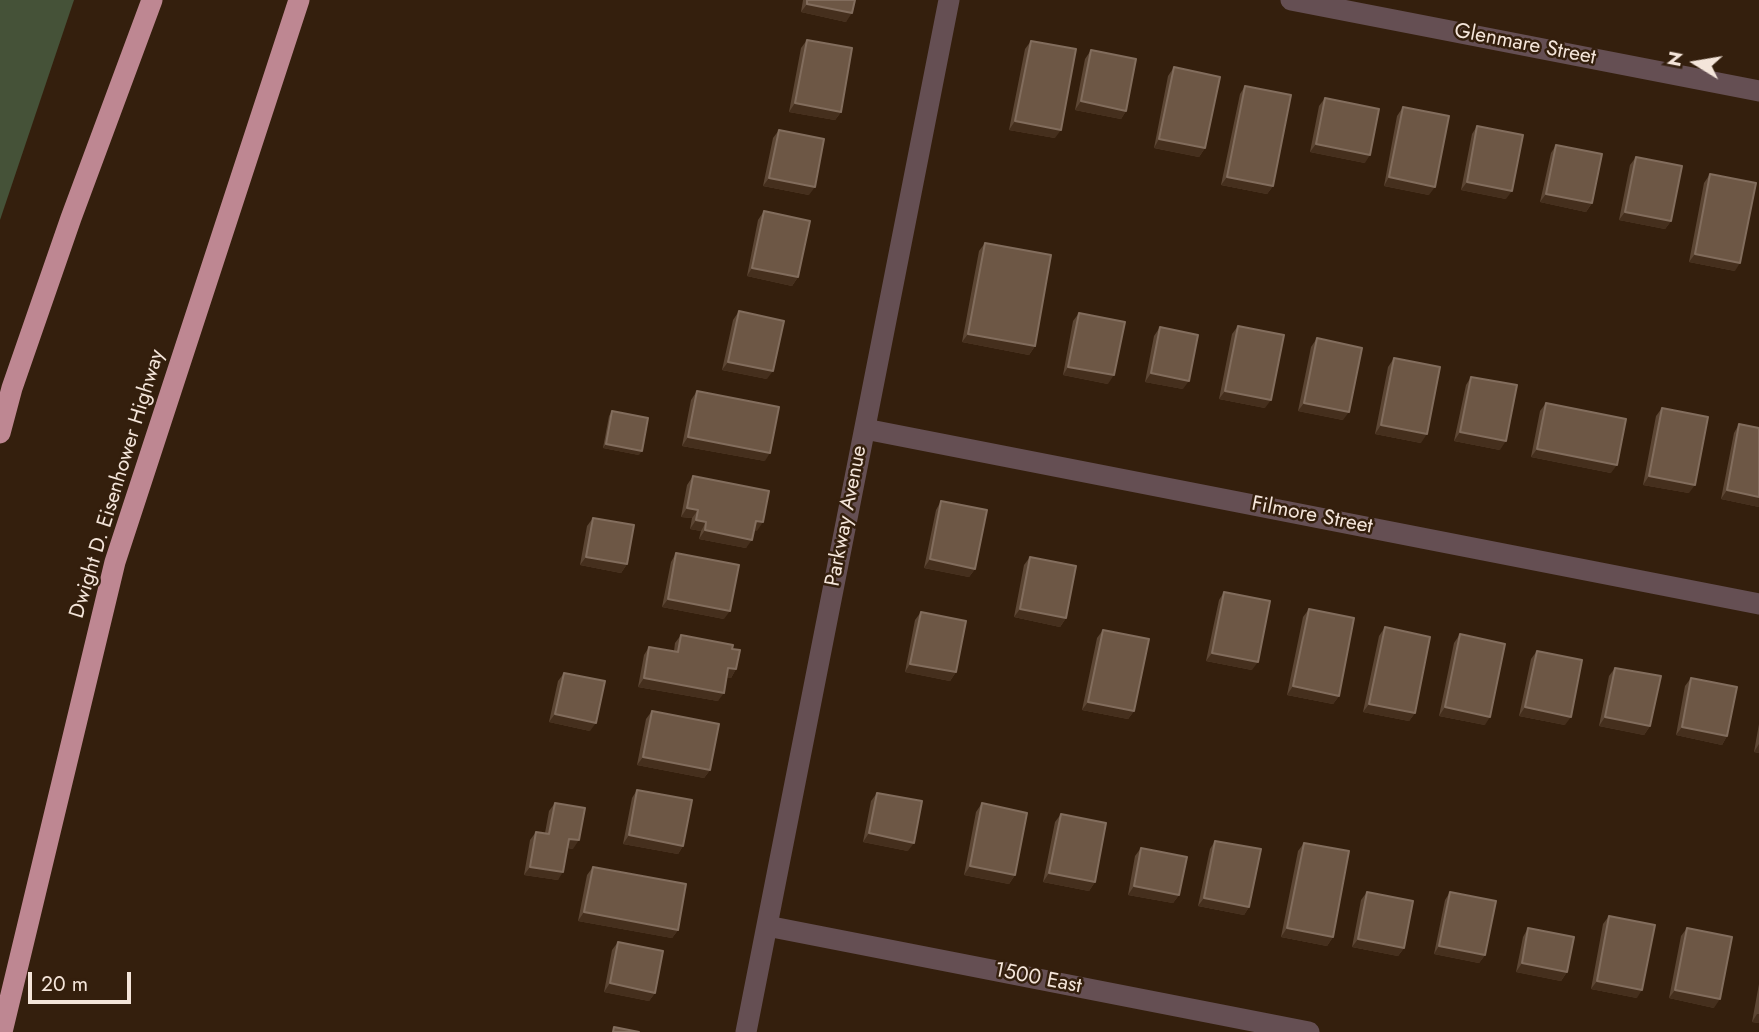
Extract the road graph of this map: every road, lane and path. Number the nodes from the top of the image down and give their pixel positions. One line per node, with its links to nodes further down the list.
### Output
1 (152, 0): 6 (highway)
2 (299, 0): 12 (highway, Dwight D. Eisenhower Highway)
3 (949, 0): 8 (street, Parkway Avenue)
4 (1291, 0): 5 (street, Glenmare Street)
5 (1759, 91)
6 (12, 388): 7 (highway); 9 (highway)
7 (0, 414)
8 (864, 429): 10 (street, Filmore Street); 11 (street, Parkway Avenue)
9 (0, 433)
10 (1759, 604)
11 (767, 926): 13 (street, Parkway Avenue); 14 (street, 1500 East)
12 (2, 1032)
13 (746, 1032)
14 (1310, 1032)

